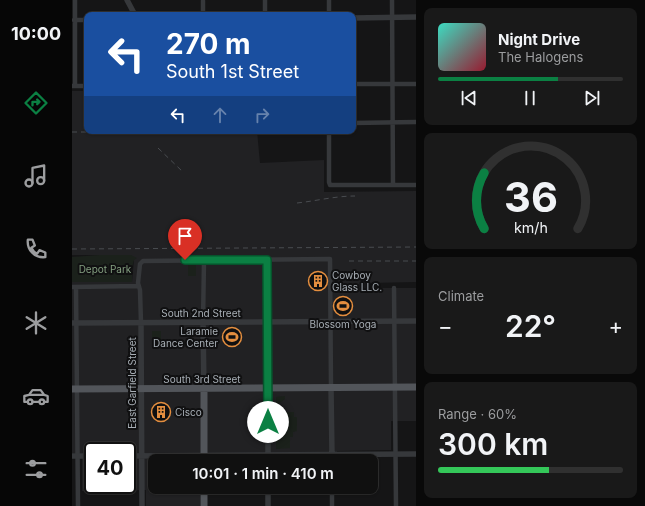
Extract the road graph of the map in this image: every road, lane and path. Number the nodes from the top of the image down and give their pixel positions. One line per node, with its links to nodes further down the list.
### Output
1 (75, 0): 14 (street)
2 (127, 0): 7 (street)
3 (265, 0): 9 (street)
4 (329, 0): 10 (street)
5 (392, 0): 11 (street)
6 (203, 1): 8 (street)
7 (133, 12)
8 (203, 12)
9 (265, 12)
10 (329, 12)
11 (392, 17): 12 (street); 13 (street); 16 (street)
12 (416, 17)
13 (356, 18)
14 (74, 20): 18 (street)
15 (356, 84): 16 (street)
16 (392, 84): 17 (street); 21 (street)
17 (416, 84)
18 (74, 86)
19 (416, 122): 21 (street)
20 (356, 123): 21 (street)
21 (392, 123): 23 (street)
22 (329, 134): 23 (street)
23 (393, 185): 24 (street)
24 (416, 185)
25 (204, 260): 26 (street); 27 (street, East Garfield Street); 32 (street)
26 (267, 260): 33 (street); 34 (street)
27 (138, 286): 28 (street); 36 (street, East Garfield Street)
28 (74, 287): 35 (street)
29 (394, 288): 30 (street)
30 (395, 321): 31 (street, South 2nd Street); 34 (street, South 2nd Street); 37 (street)
31 (416, 321)
32 (203, 322): 33 (street, South 2nd Street); 36 (street, South 2nd Street); 39 (street)
33 (267, 322): 34 (street, South 2nd Street); 40 (street)
34 (331, 322): 41 (street)
35 (74, 323): 36 (street, South 2nd Street); 42 (street)
36 (141, 323): 43 (street, East Garfield Street)
37 (395, 387): 38 (main road, South 3rd Street); 41 (main road, South 3rd Street); 47 (street)
38 (416, 387)
39 (204, 388): 40 (main road, South 3rd Street); 43 (main road, South 3rd Street); 44 (main road)
40 (268, 388): 41 (main road, South 3rd Street); 45 (street)
41 (331, 388): 46 (street)
42 (74, 389): 43 (main road, South 3rd Street); 50 (street)
43 (141, 389): 52 (street, East Garfield Street)
44 (204, 454)
45 (268, 454)
46 (332, 454)
47 (396, 454): 48 (street); 49 (street); 62 (street)
48 (416, 454)
49 (378, 455)
50 (75, 456): 57 (street)
51 (136, 456): 52 (street)
52 (142, 456): 53 (street); 58 (street, East Garfield Street)
53 (148, 456)
54 (204, 494): 59 (main road)
55 (268, 494): 60 (street)
56 (332, 494): 61 (street)
57 (78, 506)
58 (142, 506)
59 (204, 506)
60 (268, 506)
61 (332, 506)
62 (396, 506)

